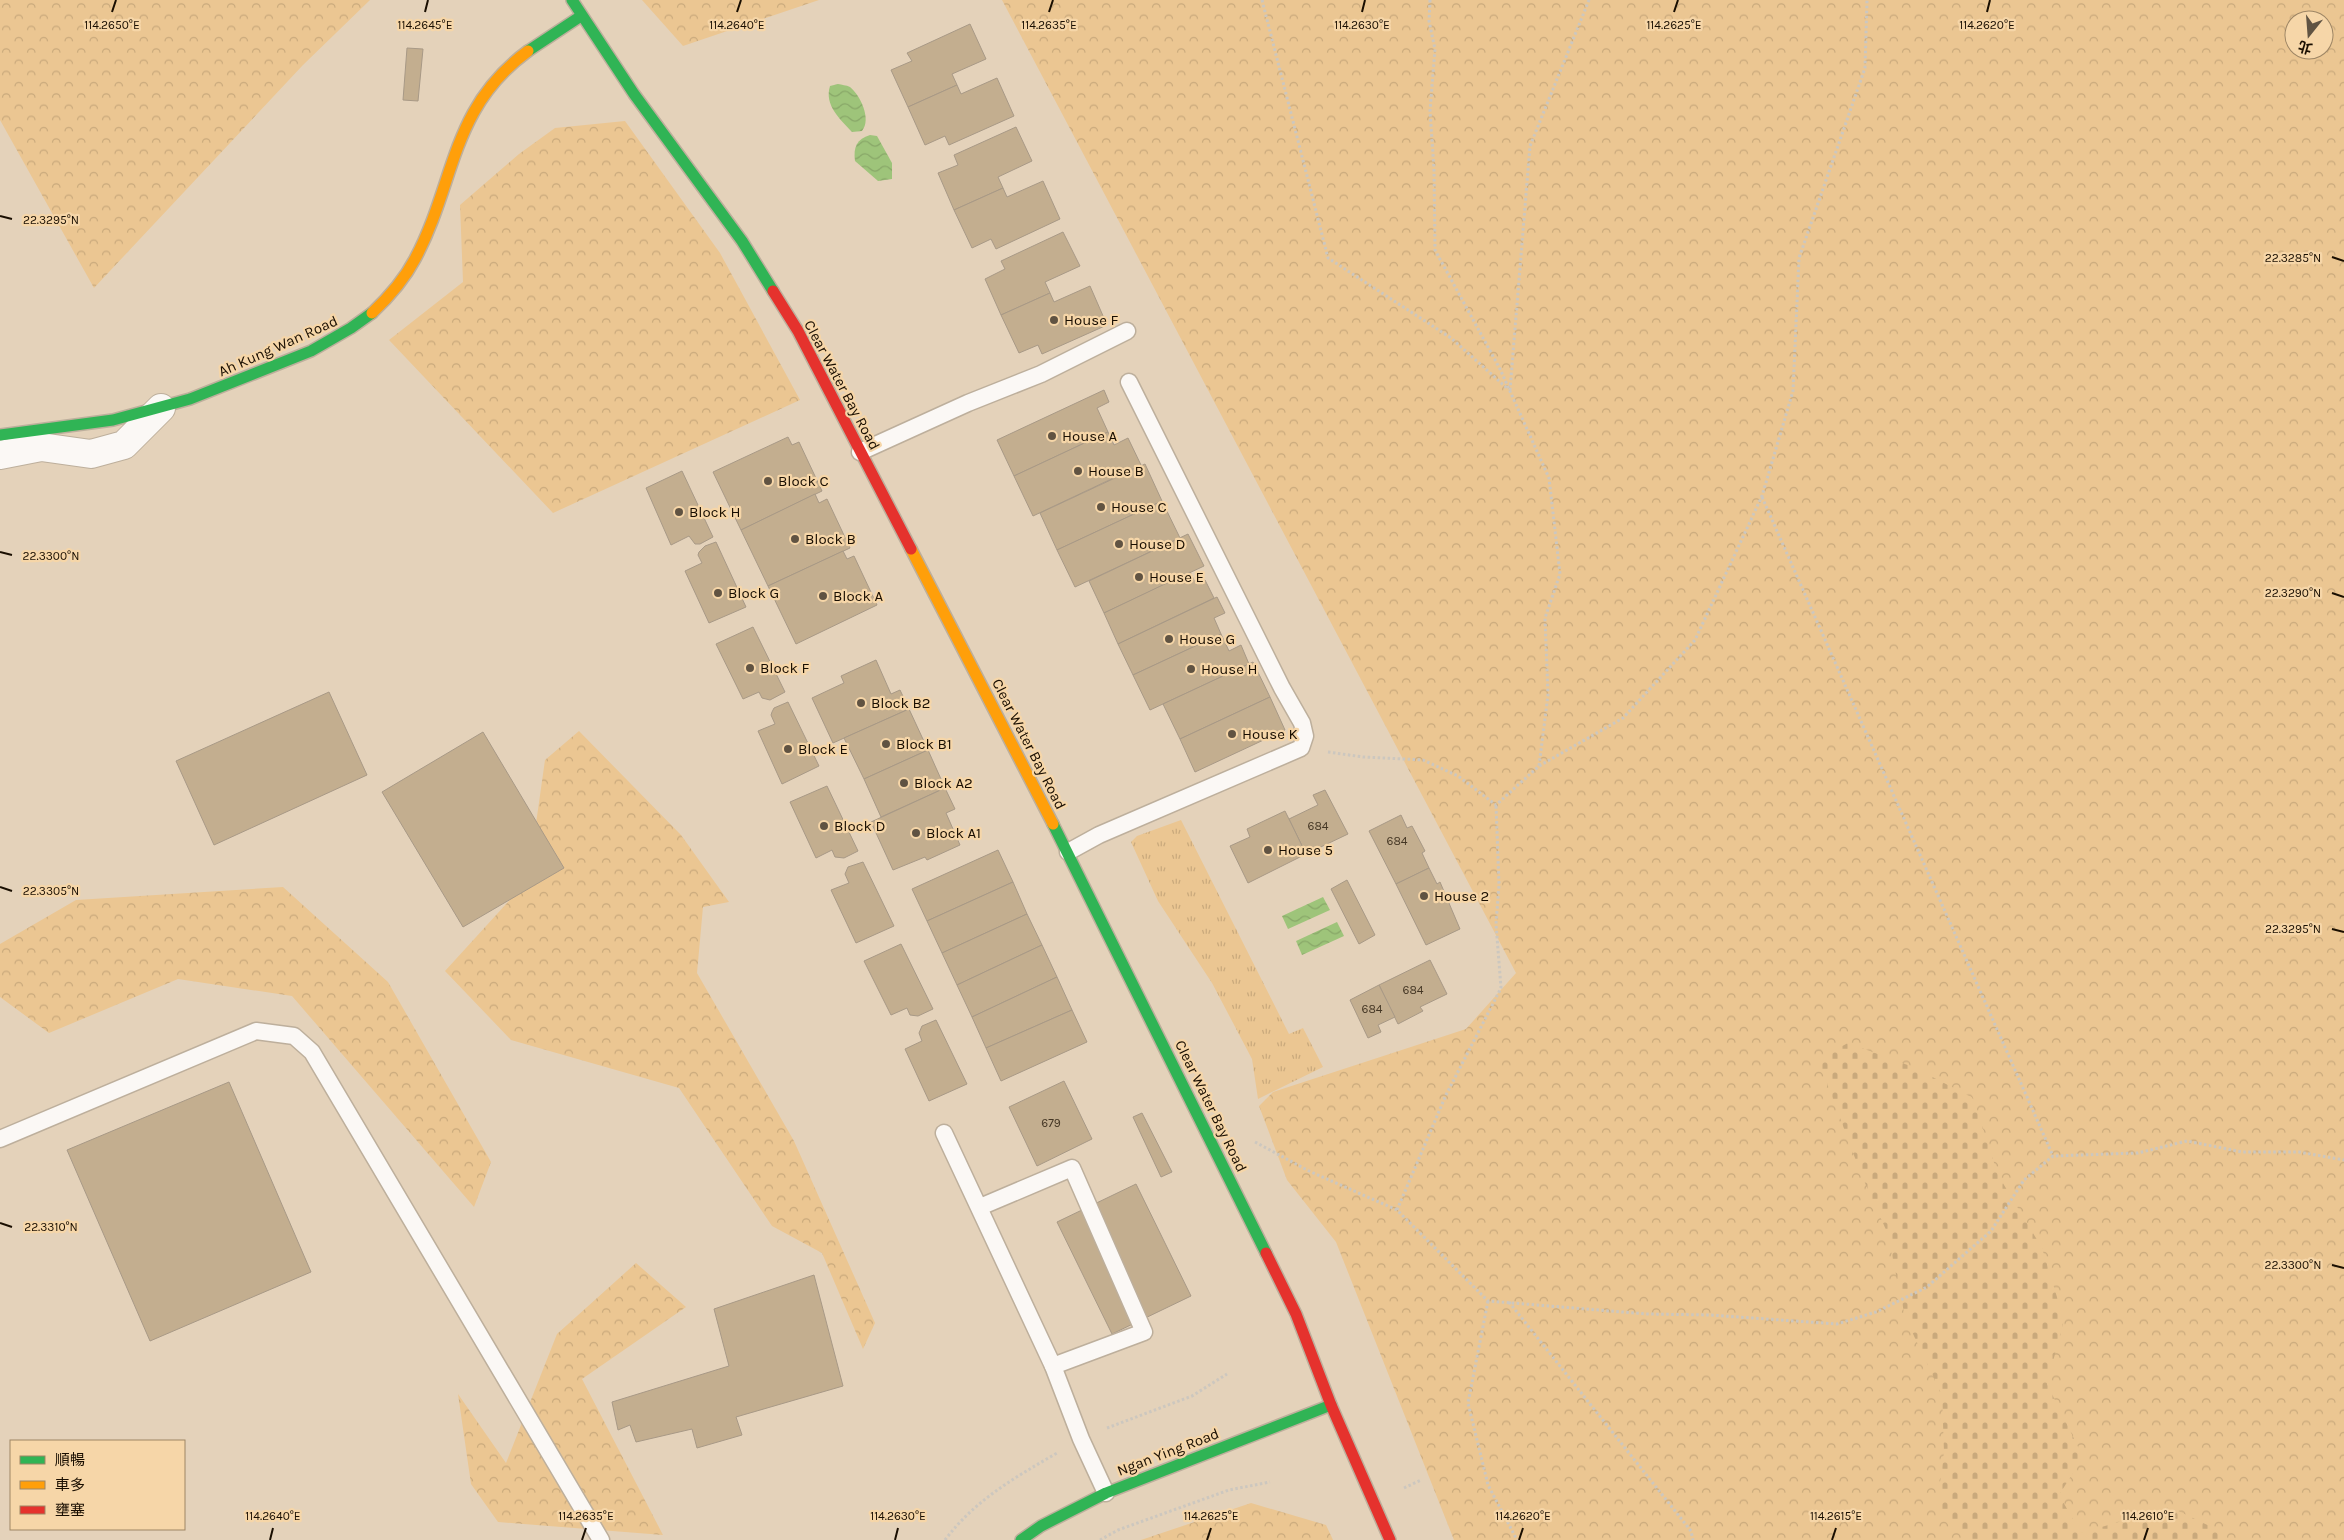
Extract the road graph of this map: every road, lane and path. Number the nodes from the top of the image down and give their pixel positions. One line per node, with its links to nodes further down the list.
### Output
1 (572, 0): 6 (main road, Clear Water Bay Road)
2 (1262, 0): 9 (path)
3 (1430, 0): 9 (path)
4 (1589, 0): 9 (path)
5 (1867, 0): 14 (path)
6 (581, 16): 10 (main road, Ah Kung Wan Road); 12 (main road, Clear Water Bay Road)
7 (1128, 331): 12 (lane)
8 (1129, 382): 15 (lane)
9 (1510, 391): 16 (path)
10 (161, 408): 11 (main road, Ah Kung Wan Road); 13 (street)
11 (0, 435)
12 (860, 452): 18 (main road, Clear Water Bay Road)
13 (0, 455)
14 (1762, 496): 16 (path); 22 (path)
15 (1300, 748): 17 (path); 18 (lane)
16 (1539, 766): 17 (path)
17 (1496, 805): 25 (path)
18 (1068, 852): 29 (main road, Clear Water Bay Road)
19 (944, 1133): 24 (lane)
20 (0, 1139): 33 (lane)
21 (1255, 1142): 25 (path)
22 (2053, 1156): 23 (path); 27 (path)
23 (2344, 1160)
24 (980, 1207): 28 (lane); 28 (lane)
25 (1397, 1210): 26 (path)
26 (1488, 1301): 27 (path); 37 (path)
27 (1509, 1302): 38 (path)
28 (1053, 1366): 31 (lane)
29 (1331, 1405): 31 (main road, Ngan Ying Road); 36 (main road, Clear Water Bay Road)
30 (1270, 1482): 35 (path)
31 (1106, 1493): 32 (main road, Ngan Ying Road)
32 (1045, 1533): 34 (main road, Ngan Ying Road)
33 (601, 1540)
34 (1021, 1540)
35 (1100, 1540)
36 (1390, 1540)
37 (1517, 1540)
38 (1693, 1540)

